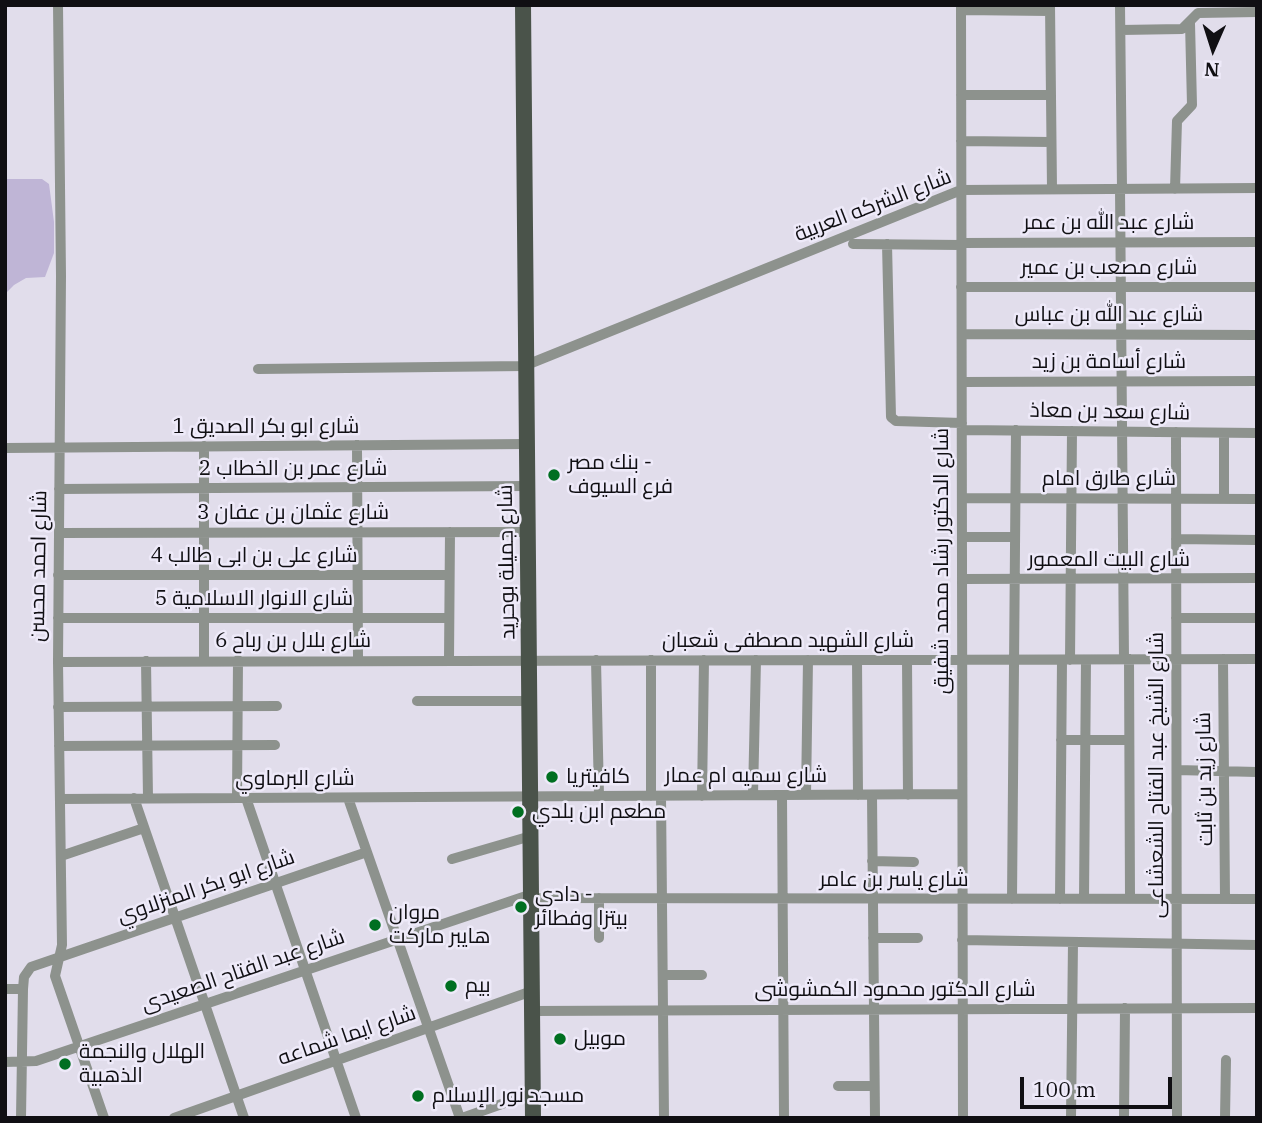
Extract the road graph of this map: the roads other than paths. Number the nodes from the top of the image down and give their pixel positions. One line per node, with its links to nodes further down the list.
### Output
1 (58, 5): 45 (street, شارع احمد محسن)
2 (523, 5): 29 (main road, شارع جميلة بوحريد)
3 (1120, 5): 8 (street)
4 (961, 8): 5 (street); 9 (street, شارع الدكتور رشاد محمد شفيق)
5 (1050, 8): 10 (street)
6 (1257, 12): 7 (street)
7 (1190, 23): 8 (street); 16 (street)
8 (1121, 30): 15 (street)
9 (961, 95): 10 (street); 11 (street, شارع الدكتور رشاد محمد شفيق)
10 (1051, 95): 12 (street)
11 (961, 141): 12 (street); 17 (street, شارع الدكتور رشاد محمد شفيق)
12 (1051, 142): 14 (street)
13 (1257, 188): 16 (street, شارع الشركه العربية)
14 (1052, 189): 15 (street, شارع الشركه العربية); 17 (street, شارع الشركه العربية)
15 (1121, 189): 16 (street, شارع الشركه العربية); 18 (street)
16 (1175, 189)
17 (961, 190): 22 (street, شارع الدكتور رشاد محمد شفيق); 29 (street, شارع الشركه العربية)
18 (1120, 242): 19 (street, شارع عبد الله بن عمر); 22 (street, شارع عبد الله بن عمر); 24 (street)
19 (1257, 242)
20 (853, 244): 21 (street, شارع عبد الله بن عمر)
21 (887, 244): 22 (street, شارع عبد الله بن عمر); 34 (street, شارع سعد بن معاذ)
22 (961, 244): 23 (street, شارع الدكتور رشاد محمد شفيق)
23 (961, 287): 24 (street, شارع مصعب بن عمير); 26 (street, شارع الدكتور رشاد محمد شفيق)
24 (1121, 287): 25 (street, شارع مصعب بن عمير); 27 (street)
25 (1257, 287)
26 (962, 334): 27 (street, شارع عبد الله بن عباس); 33 (street, شارع الدكتور رشاد محمد شفيق)
27 (1121, 334): 28 (street, شارع عبد الله بن عباس); 31 (street)
28 (1257, 335)
29 (524, 366): 30 (street); 41 (main road, شارع جميلة بوحريد)
30 (258, 369)
31 (1121, 381): 32 (street, شارع أسامة بن زيد); 33 (street, شارع أسامة بن زيد); 37 (street)
32 (1257, 381)
33 (962, 382): 34 (street, شارع الدكتور رشاد محمد شفيق)
34 (962, 426): 35 (street, شارع سعد بن معاذ); 50 (street, شارع الدكتور رشاد محمد شفيق)
35 (1016, 430): 36 (street, شارع سعد بن معاذ); 51 (street)
36 (1072, 431): 37 (street, شارع سعد بن معاذ); 52 (street)
37 (1122, 431): 38 (street, شارع سعد بن معاذ); 53 (street)
38 (1176, 432): 39 (street, شارع سعد بن معاذ); 54 (street, شارع الشيخ عبد الفتاح الشعشاعى)
39 (1224, 433): 40 (street, شارع سعد بن معاذ); 55 (street)
40 (1257, 433)
41 (526, 444): 42 (street, شارع ابو بكر الصديق 1); 46 (main road, شارع جميلة بوحريد)
42 (357, 445): 43 (street, شارع ابو بكر الصديق 1); 47 (street)
43 (204, 446): 45 (street, شارع ابو بكر الصديق 1); 49 (street)
44 (5, 447): 45 (street, شارع ابو بكر الصديق 1)
45 (60, 447): 48 (street, شارع احمد محسن)
46 (527, 486): 47 (street, شارع عمر بن الخطاب 2); 59 (main road, شارع جميلة بوحريد)
47 (357, 488): 49 (street, شارع عمر بن الخطاب 2); 57 (street)
48 (59, 489): 49 (street, شارع عمر بن الخطاب 2); 60 (street, شارع احمد محسن)
49 (204, 489): 61 (street)
50 (962, 498): 51 (street, شارع طارق امام); 62 (street, شارع الدكتور رشاد محمد شفيق)
51 (1016, 498): 52 (street, شارع طارق امام); 63 (street)
52 (1071, 498): 53 (street, شارع طارق امام); 73 (street)
53 (1122, 498): 54 (street, شارع طارق امام); 74 (street)
54 (1176, 499): 55 (street, شارع طارق امام); 64 (street, شارع الشيخ عبد الفتاح الشعشاعى)
55 (1224, 499): 56 (street, شارع طارق امام)
56 (1257, 499)
57 (357, 532): 58 (street, شارع عثمان بن عفان 3); 61 (street, شارع عثمان بن عفان 3); 68 (street)
58 (450, 532): 59 (street, شارع عثمان بن عفان 3); 69 (street)
59 (527, 532): 90 (main road, شارع جميلة بوحريد)
60 (59, 533): 61 (street, شارع عثمان بن عفان 3); 66 (street, شارع احمد محسن)
61 (204, 533): 67 (street)
62 (962, 537): 63 (street); 71 (street, شارع الدكتور رشاد محمد شفيق)
63 (1016, 537): 72 (street)
64 (1176, 539): 65 (street); 75 (street, شارع الشيخ عبد الفتاح الشعشاعى)
65 (1257, 540)
66 (58, 575): 67 (street, شارع على بن ابى طالب 4); 76 (street, شارع احمد محسن)
67 (204, 575): 68 (street, شارع على بن ابى طالب 4); 77 (street)
68 (358, 575): 69 (street, شارع على بن ابى طالب 4); 78 (street)
69 (449, 575): 79 (street)
70 (1257, 578): 75 (street, شارع البيت المعمور)
71 (962, 579): 72 (street, شارع البيت المعمور); 98 (street, شارع الدكتور رشاد محمد شفيق)
72 (1016, 579): 73 (street, شارع البيت المعمور); 99 (street)
73 (1071, 579): 74 (street, شارع البيت المعمور); 100 (street)
74 (1123, 579): 75 (street, شارع البيت المعمور); 83 (street)
75 (1176, 579): 80 (street, شارع الشيخ عبد الفتاح الشعشاعى)
76 (58, 618): 77 (street, شارع الانوار الاسلامية 5); 103 (street, شارع احمد محسن)
77 (204, 618): 78 (street, شارع الانوار الاسلامية 5); 87 (street)
78 (358, 618): 79 (street, شارع الانوار الاسلامية 5); 89 (street)
79 (449, 618): 82 (street)
80 (1176, 618): 81 (street); 84 (street, شارع الشيخ عبد الفتاح الشعشاعى)
81 (1257, 618)
82 (449, 659): 89 (street, شارع بلال بن رباح 6); 90 (street, شارع بلال بن رباح 6)
83 (1127, 659): 84 (street, شارع الشهيد مصطفى شعبان); 101 (street, شارع الشهيد مصطفى شعبان); 112 (street)
84 (1176, 659): 85 (street, شارع الشهيد مصطفى شعبان); 117 (street, شارع الشيخ عبد الفتاح الشعشاعى)
85 (1223, 659): 86 (street, شارع الشهيد مصطفى شعبان); 118 (street, شارع زيد بن ثابت)
86 (1257, 659)
87 (204, 660): 88 (street, شارع بلال بن رباح 6); 102 (street, شارع بلال بن رباح 6)
88 (238, 660): 89 (street, شارع بلال بن رباح 6); 106 (street)
89 (358, 660)
90 (529, 660): 91 (street, شارع الشهيد مصطفى شعبان); 105 (main road, شارع جميلة بوحريد)
91 (596, 660): 92 (street, شارع الشهيد مصطفى شعبان); 127 (street)
92 (651, 660): 93 (street, شارع الشهيد مصطفى شعبان); 128 (street)
93 (704, 660): 94 (street, شارع الشهيد مصطفى شعبان); 129 (street)
94 (756, 660): 95 (street, شارع الشهيد مصطفى شعبان); 122 (street)
95 (808, 660): 96 (street, شارع الشهيد مصطفى شعبان); 124 (street)
96 (857, 660): 97 (street, شارع الشهيد مصطفى شعبان); 125 (street)
97 (907, 660): 98 (street, شارع الشهيد مصطفى شعبان); 120 (street)
98 (961, 660): 99 (street, شارع الشهيد مصطفى شعبان); 121 (street, شارع الدكتور رشاد محمد شفيق)
99 (1016, 660): 100 (street, شارع الشهيد مصطفى شعبان); 150 (street)
100 (1066, 660): 101 (street, شارع الشهيد مصطفى شعبان); 110 (street)
101 (1086, 660): 111 (street)
102 (146, 661): 103 (street, شارع بلال بن رباح 6); 109 (street)
103 (58, 662): 108 (street, شارع احمد محسن)
104 (417, 701): 105 (street)
105 (529, 701): 130 (main road, شارع جميلة بوحريد)
106 (238, 706): 107 (street); 109 (street); 113 (street)
107 (277, 706)
108 (58, 707): 109 (street); 115 (street, شارع احمد محسن)
109 (147, 707): 116 (street)
110 (1061, 740): 111 (street); 151 (street)
111 (1086, 740): 112 (street); 152 (street)
112 (1129, 740): 153 (street)
113 (237, 745): 114 (street); 116 (street); 133 (street)
114 (275, 745)
115 (59, 746): 116 (street); 135 (street, شارع احمد محسن)
116 (147, 746): 132 (street)
117 (1177, 770): 118 (street); 154 (street, شارع الشيخ عبد الفتاح الشعشاعى)
118 (1224, 771): 119 (street); 155 (street, شارع زيد بن ثابت)
119 (1257, 772)
120 (908, 794): 121 (street, شارع سميه ام عمار); 126 (street, شارع سميه ام عمار)
121 (961, 794): 149 (street, شارع الدكتور رشاد محمد شفيق)
122 (753, 795): 123 (street, شارع سميه ام عمار); 129 (street, شارع سميه ام عمار)
123 (782, 795): 124 (street, شارع سميه ام عمار); 147 (street)
124 (806, 795): 125 (street, شارع سميه ام عمار)
125 (858, 795): 126 (street, شارع سميه ام عمار)
126 (872, 795): 141 (street)
127 (599, 796): 128 (street, شارع سميه ام عمار); 130 (street, شارع سميه ام عمار)
128 (656, 796): 129 (street, شارع سميه ام عمار); 146 (street)
129 (702, 796)
130 (531, 797): 134 (street, شارع البرماوي); 137 (main road, شارع جميلة بوحريد)
131 (134, 798): 132 (street, شارع البرماوي); 135 (street, شارع البرماوي); 136 (street)
132 (148, 798): 133 (street, شارع البرماوي)
133 (241, 798): 134 (street, شارع البرماوي); 143 (street)
134 (348, 798): 138 (street)
135 (60, 799): 139 (street, شارع احمد محسن)
136 (144, 828): 139 (street); 157 (street)
137 (531, 836): 140 (street); 144 (main road, شارع جميلة بوحريد)
138 (367, 852): 143 (street, شارع ابو بكر المنزلاوي); 161 (street)
139 (61, 856): 166 (street, شارع احمد محسن)
140 (452, 859)
141 (872, 861): 142 (street); 148 (street)
142 (914, 862)
143 (275, 884): 157 (street, شارع ابو بكر المنزلاوي); 167 (street)
144 (532, 896): 145 (street, شارع ياسر بن عامر); 161 (street, شارع عبد الفتاح الصعيدى); 172 (main road, شارع جميلة بوحريد)
145 (599, 898): 146 (street, شارع ياسر بن عامر); 158 (street)
146 (663, 898): 147 (street, شارع ياسر بن عامر); 168 (street)
147 (783, 899): 148 (street, شارع ياسر بن عامر); 180 (street)
148 (872, 899): 149 (street, شارع ياسر بن عامر); 159 (street)
149 (961, 899): 150 (street, شارع ياسر بن عامر); 162 (street, شارع الدكتور رشاد محمد شفيق)
150 (1012, 899): 151 (street, شارع ياسر بن عامر)
151 (1060, 899): 152 (street, شارع ياسر بن عامر)
152 (1084, 899): 153 (street, شارع ياسر بن عامر)
153 (1129, 899): 154 (street, شارع ياسر بن عامر)
154 (1177, 899): 155 (street, شارع ياسر بن عامر); 164 (street, شارع الشيخ عبد الفتاح الشعشاعى)
155 (1225, 899): 156 (street, شارع ياسر بن عامر)
156 (1257, 899)
157 (175, 918): 166 (street, شارع ابو بكر المنزلاوي); 173 (street)
158 (598, 938)
159 (873, 938): 160 (street); 181 (street)
160 (918, 938)
161 (397, 940): 167 (street, شارع عبد الفتاح الصعيدى); 183 (street)
162 (962, 940): 163 (street); 177 (street, شارع الدكتور رشاد محمد شفيق)
163 (1073, 942): 164 (street); 178 (street)
164 (1177, 944): 165 (street); 175 (street, شارع الشيخ عبد الفتاح الشعشاعى)
165 (1257, 945)
166 (58, 958): 171 (street, شارع ابو بكر المنزلاوي); 184 (street, شارع احمد محسن)
167 (305, 971): 173 (street, شارع عبد الفتاح الصعيدى); 186 (street)
168 (663, 975): 169 (street); 179 (street)
169 (702, 975)
170 (5, 989): 171 (street)
171 (23, 989): 188 (street)
172 (533, 991): 182 (main road, شارع جميلة بوحريد); 183 (street, شارع ايما شماعه)
173 (205, 1004): 184 (street, شارع عبد الفتاح الصعيدى); 192 (street)
174 (1125, 1008): 175 (street, شارع الدكتور محمود الكمشوشى); 178 (street, شارع الدكتور محمود الكمشوشى); 205 (street)
175 (1177, 1008): 176 (street, شارع الدكتور محمود الكمشوشى); 206 (street, شارع الشيخ عبد الفتاح الشعشاعى)
176 (1257, 1008)
177 (962, 1009): 178 (street, شارع الدكتور محمود الكمشوشى); 181 (street, شارع الدكتور محمود الكمشوشى); 203 (street, شارع الدكتور رشاد محمد شفيق)
178 (1072, 1009): 204 (street)
179 (663, 1010): 180 (street, شارع الدكتور محمود الكمشوشى); 182 (street, شارع الدكتور محمود الكمشوشى); 200 (street)
180 (783, 1010): 181 (street, شارع الدكتور محمود الكمشوشى); 201 (street)
181 (874, 1010): 190 (street)
182 (533, 1011): 191 (main road, شارع جميلة بوحريد)
183 (428, 1028): 186 (street, شارع ايما شماعه); 198 (street)
184 (79, 1047): 188 (street, شارع عبد الفتاح الصعيدى); 194 (street, شارع احمد محسن)
185 (1226, 1060): 207 (street)
186 (336, 1061): 192 (street, شارع ايما شماعه); 197 (street)
187 (5, 1062): 188 (street, شارع عبد الفتاح الصعيدى)
188 (22, 1062): 193 (street)
189 (838, 1086): 190 (street)
190 (874, 1086): 202 (street)
191 (533, 1093): 198 (street); 199 (main road, شارع جميلة بوحريد)
192 (236, 1096): 195 (street, شارع ايما شماعه); 196 (street)
193 (21, 1118)
194 (104, 1118)
195 (174, 1118)
196 (244, 1118)
197 (356, 1118)
198 (461, 1118)
199 (533, 1118)
200 (664, 1118)
201 (784, 1118)
202 (875, 1118)
203 (963, 1118)
204 (1071, 1118)
205 (1124, 1118)
206 (1177, 1118)
207 (1225, 1118)

